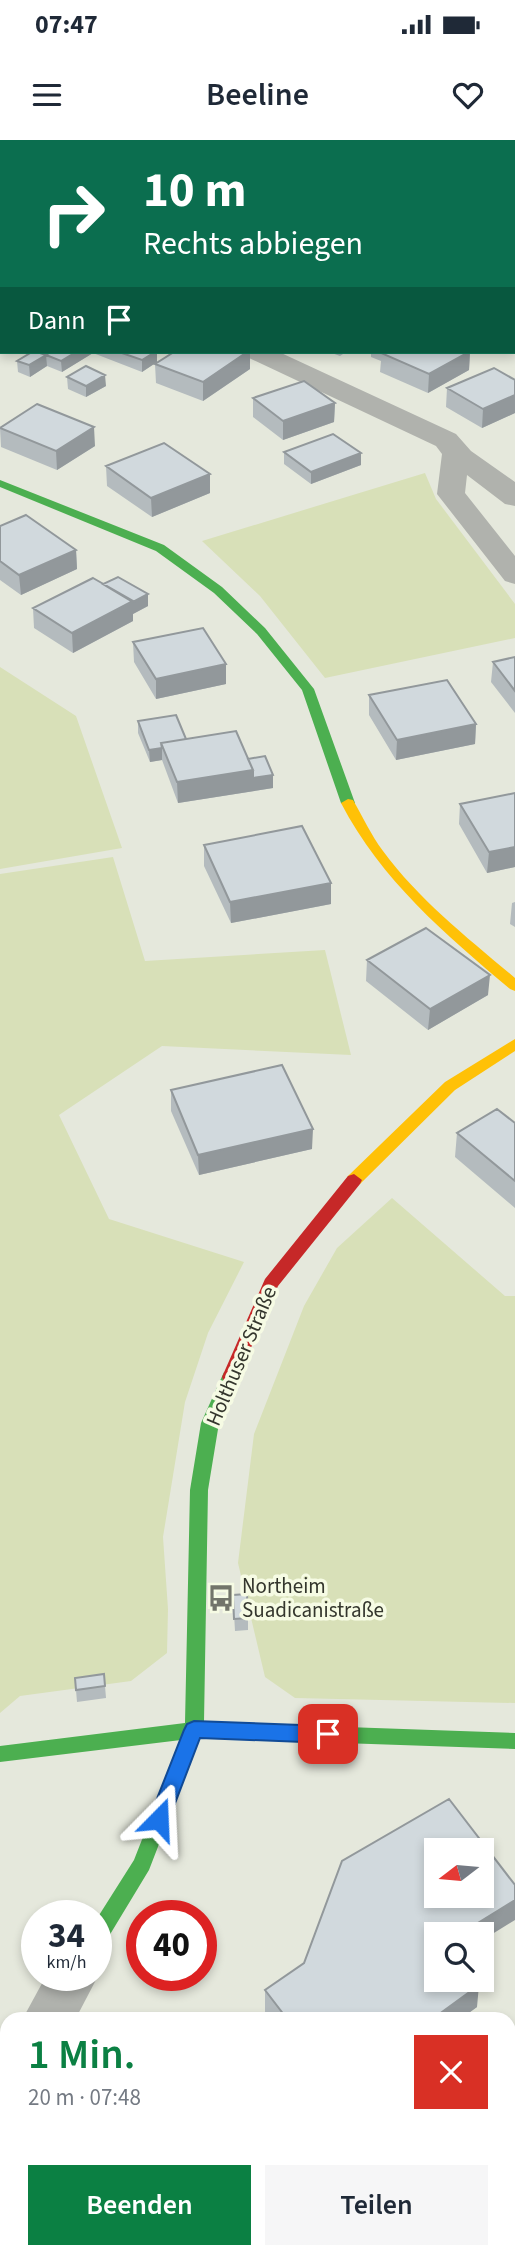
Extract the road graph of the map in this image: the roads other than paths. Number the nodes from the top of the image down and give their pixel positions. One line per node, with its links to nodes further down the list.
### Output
1 (262, 354): 2 (street)
2 (455, 455): 4 (street); 5 (street)
3 (0, 483): 6 (street)
4 (515, 498)
5 (515, 575)
6 (515, 986)
7 (515, 1044): 8 (street, Holthuser Straße)
8 (194, 1730): 9 (street); 10 (street); 11 (street)
9 (515, 1741)
10 (0, 1754)
11 (112, 1912)
12 (64, 1991): 13 (street)
13 (52, 2012)

